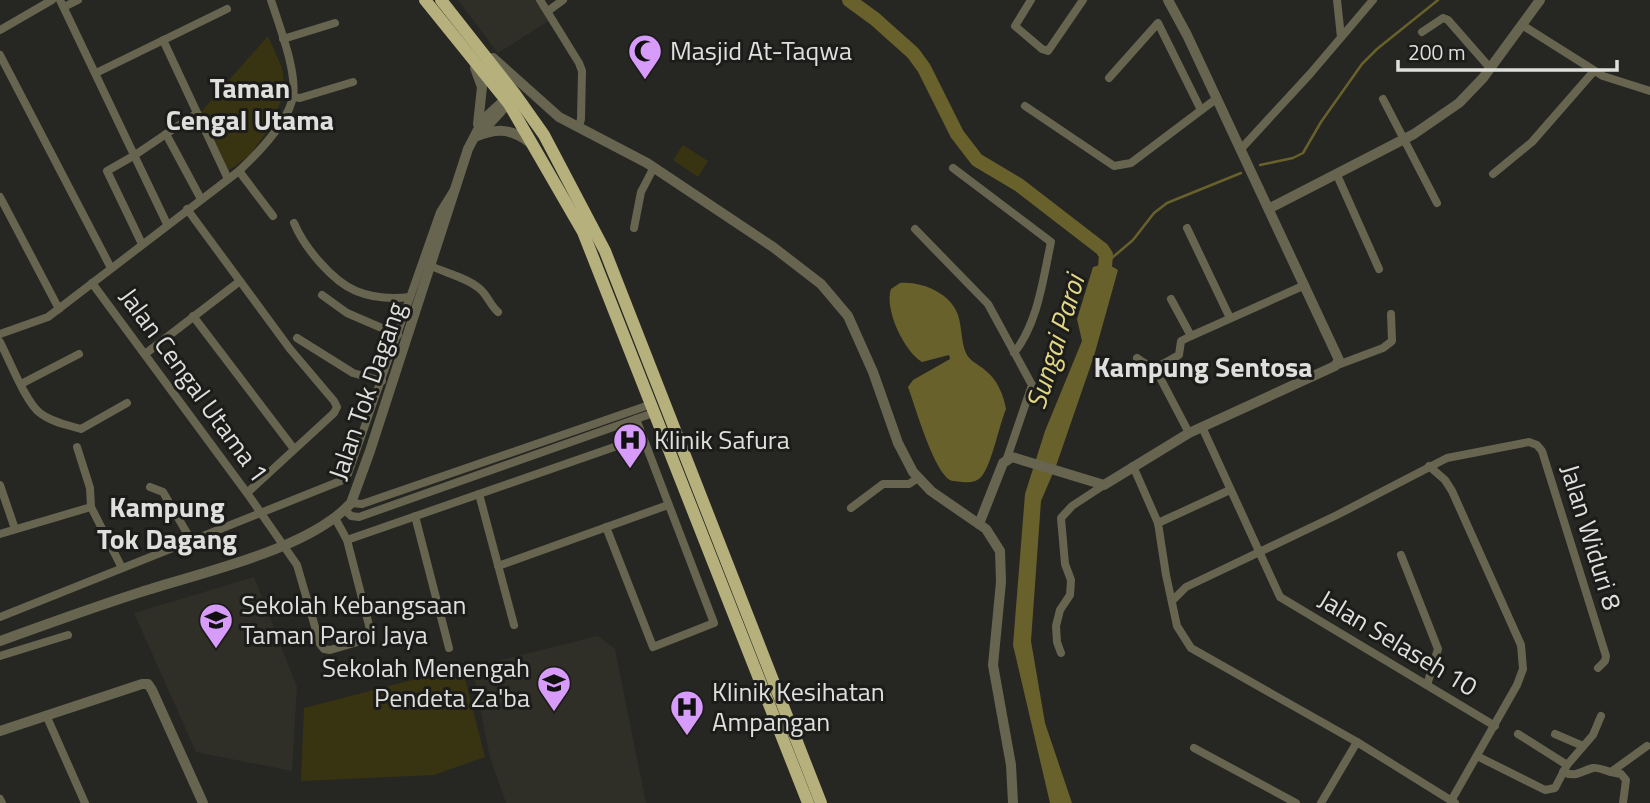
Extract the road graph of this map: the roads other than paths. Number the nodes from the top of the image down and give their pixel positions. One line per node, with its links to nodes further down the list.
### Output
1 (52, 0): 19 (street)
2 (78, 0): 14 (street)
3 (271, 0): 22 (street)
4 (425, 0): 24 (highway)
5 (441, 0): 24 (highway)
6 (540, 0): 16 (street)
7 (563, 0): 16 (street)
8 (1031, 0): 9 (street)
9 (1083, 0)
10 (1168, 0): 34 (street)
11 (1337, 0): 21 (street)
12 (1373, 0): 21 (street)
13 (1540, 0): 18 (street)
14 (62, 4): 28 (street)
15 (227, 9): 23 (street)
16 (548, 11): 39 (street)
17 (335, 23): 22 (street)
18 (1522, 25): 26 (street); 27 (street)
19 (0, 30)
20 (1422, 33): 26 (street)
21 (1341, 37): 44 (street)
22 (283, 39): 32 (street)
23 (163, 40): 28 (street); 38 (street)
24 (467, 43): 33 (highway); 39 (street); 41 (street)
25 (0, 55): 66 (street)
26 (1490, 68): 42 (street)
27 (1594, 71): 31 (street); 49 (street)
28 (96, 73): 45 (street)
29 (1109, 78): 37 (street)
30 (353, 82): 32 (street)
31 (1650, 91)
32 (293, 97): 48 (street)
33 (510, 99): 41 (street, Jalan Tok Dagang); 43 (highway); 156 (highway)
34 (1216, 99): 37 (street); 44 (street)
35 (1382, 99): 42 (street)
36 (1025, 106): 37 (street)
37 (1201, 110)
38 (197, 113): 40 (street); 51 (street)
39 (579, 127): 46 (street)
40 (166, 134): 45 (street); 54 (street)
41 (476, 135): 43 (street); 52 (street, Jalan Tok Dagang)
42 (1404, 140): 50 (street); 55 (street)
43 (535, 146): 93 (highway)
44 (1240, 150): 56 (street)
45 (135, 155): 60 (street); 64 (street)
46 (654, 167): 61 (street); 103 (street)
47 (953, 168): 84 (street)
48 (239, 171): 51 (street); 58 (street)
49 (1493, 174)
50 (1337, 175): 56 (street); 67 (street)
51 (228, 179): 54 (street)
52 (455, 189): 65 (street, Jalan Tok Dagang); 72 (street)
53 (0, 197): 74 (street)
54 (201, 199): 57 (street)
55 (1437, 203)
56 (1270, 208): 70 (street)
57 (187, 209): 60 (street); 68 (street)
58 (273, 216)
59 (295, 223): 72 (street)
60 (167, 224): 64 (street)
61 (634, 228)
62 (1187, 228): 78 (street)
63 (915, 229): 84 (street)
64 (142, 244): 66 (street)
65 (431, 267): 75 (street); 112 (street, Jalan Tok Dagang)
66 (111, 268): 69 (street)
67 (1379, 269)
68 (240, 281): 77 (street); 99 (street)
69 (92, 283): 74 (street); 86 (street, Jalan Cengal Utama 1)
70 (1305, 285): 78 (street); 88 (street)
71 (321, 295): 80 (street)
72 (411, 297): 80 (street)
73 (1171, 299): 81 (street)
74 (59, 309): 79 (street)
75 (498, 312)
76 (1391, 314): 88 (street)
77 (194, 316): 86 (street); 99 (street)
78 (1230, 318): 81 (street)
79 (0, 334)
80 (398, 335): 90 (street)
81 (1191, 336): 89 (street)
82 (298, 338): 90 (street)
83 (0, 342): 91 (street)
84 (1014, 353): 100 (street)
85 (79, 354): 91 (street)
86 (145, 354): 108 (street, Jalan Cengal Utama 1)
87 (1137, 358): 89 (street)
88 (1335, 366): 95 (street)
89 (1155, 368): 96 (street)
90 (382, 381): 114 (street)
91 (21, 384): 92 (street)
92 (127, 403)
93 (654, 408): 94 (street); 112 (street); 155 (highway)
94 (636, 419): 97 (street); 112 (street)
95 (1202, 428): 96 (street); 107 (street)
96 (1189, 433): 101 (street)
97 (643, 437): 109 (street); 110 (street)
98 (77, 447): 111 (street)
99 (294, 449): 108 (street)
100 (1007, 458): 105 (street); 118 (street)
101 (1133, 466): 105 (street); 117 (street)
102 (1429, 466): 125 (street); 137 (street, Jalan Widuri 8); 141 (street)
103 (918, 478): 113 (street); 118 (street)
104 (0, 485): 120 (street)
105 (1104, 485): 135 (street)
106 (150, 486): 122 (street)
107 (1230, 489): 117 (street); 125 (street)
108 (247, 492): 114 (street, Jalan Cengal Utama 1)
109 (479, 494): 115 (street); 127 (street)
110 (668, 505): 119 (street); 119 (street)
111 (91, 507): 120 (street); 128 (street)
112 (348, 507): 116 (street, Jalan Tok Dagang)
113 (851, 508)
114 (261, 513): 122 (street); 124 (street, Jalan Cengal Utama 1)
115 (415, 516): 123 (street); 134 (street)
116 (335, 519): 123 (street); 124 (street, Jalan Tok Dagang)
117 (1158, 523): 129 (street)
118 (979, 524): 157 (street)
119 (607, 527): 127 (street)
120 (15, 529): 121 (street)
121 (0, 534)
122 (191, 540): 128 (street)
123 (347, 540): 124 (street, Jalan Cengal Utama 1)
124 (284, 547): 133 (street, Jalan Tok Dagang)
125 (1259, 552): 129 (street); 138 (street, Jalan Selaseh 10)
126 (1401, 555): 138 (street)
127 (498, 566): 131 (street)
128 (122, 568): 130 (street)
129 (1173, 600): 145 (street)
130 (0, 617)
131 (514, 625)
132 (68, 635): 136 (street)
133 (0, 641)
134 (449, 648)
135 (1061, 653)
136 (0, 656)
137 (1598, 668)
138 (1427, 685): 141 (street, Jalan Selaseh 10)
139 (46, 715): 142 (street); 153 (street); 154 (street)
140 (1601, 716): 146 (street)
141 (1495, 726): 149 (street)
142 (0, 731)
143 (1518, 734): 150 (street)
144 (1555, 734): 146 (street)
145 (1357, 742): 152 (street); 159 (street)
146 (1583, 746): 150 (street)
147 (1647, 746): 151 (street)
148 (1194, 748): 158 (street)
149 (1477, 756): 150 (street); 152 (street)
150 (1565, 768): 151 (street)
151 (1611, 772): 160 (street)
152 (1452, 802)
153 (85, 803)
154 (203, 803)
155 (808, 803)
156 (821, 803)
157 (1013, 803)
158 (1296, 803)
159 (1321, 803)
160 (1623, 803)

